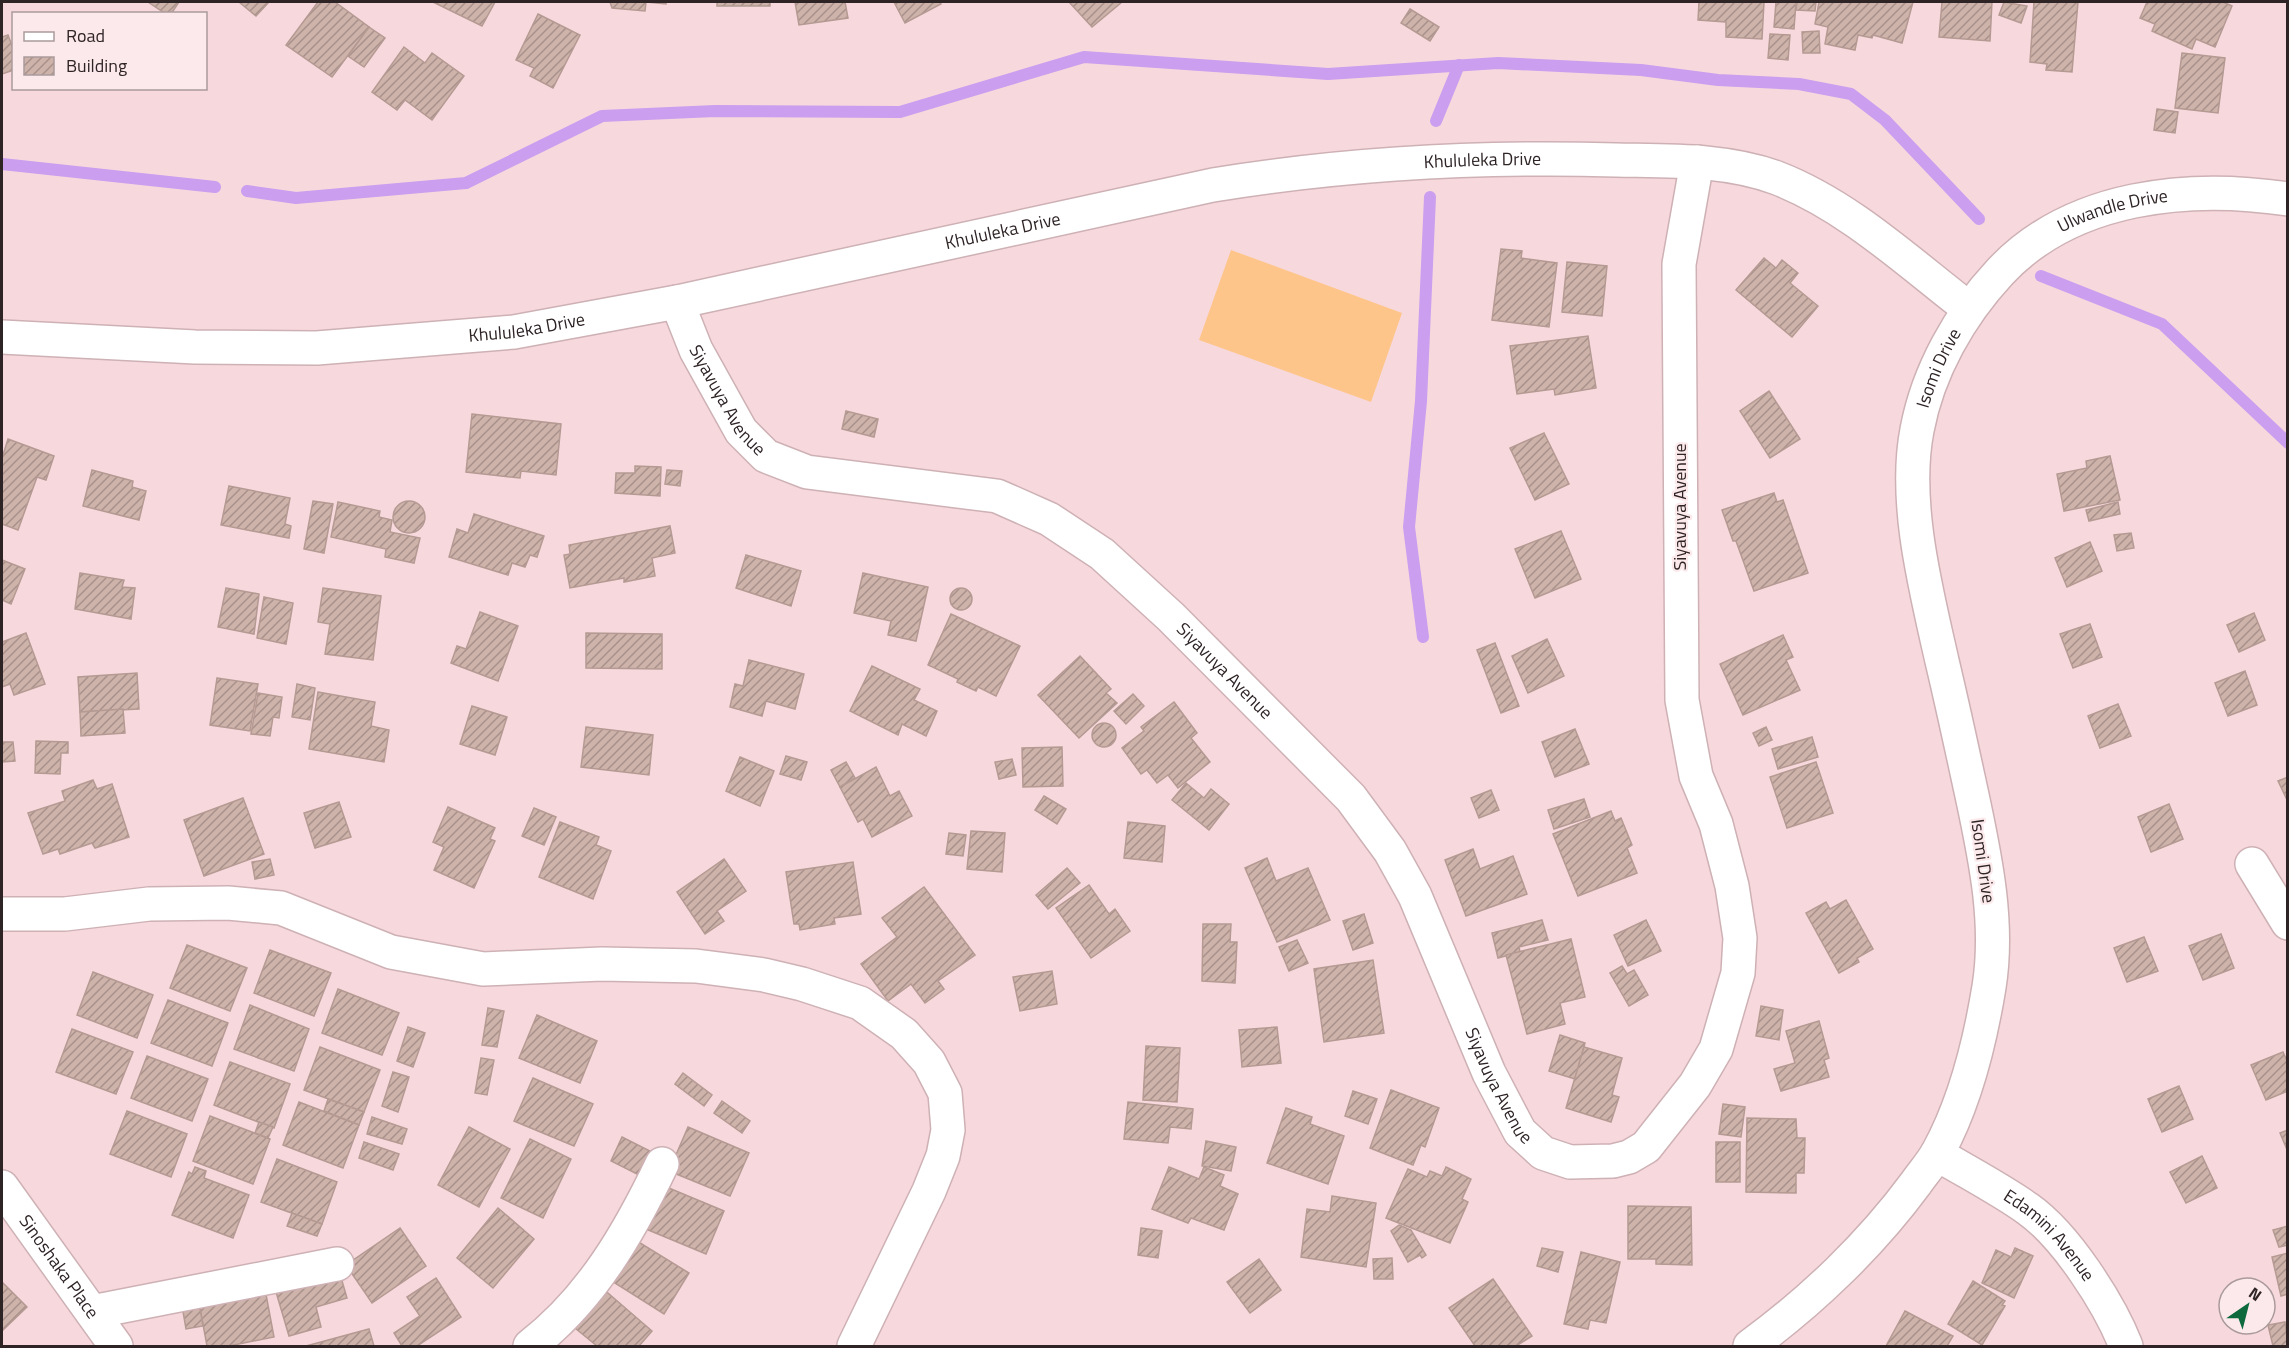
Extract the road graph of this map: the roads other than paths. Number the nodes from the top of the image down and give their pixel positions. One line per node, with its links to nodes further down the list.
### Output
1 (1697, 162): 3 (street, Khululeka Drive); 3 (street, Siyavuya Avenue); 4 (street, Khululeka Drive)
2 (2288, 199): 4 (street, Ulwandle Drive)
3 (676, 302): 5 (street, Khululeka Drive)
4 (1968, 308): 9 (street, Isomi Drive)
5 (2, 337)
6 (2252, 864): 8 (street)
7 (2, 914): 16 (street)
8 (2288, 923)
9 (1937, 1154): 17 (street, Isomi Drive); 18 (street, Edamini Avenue)
10 (662, 1164): 15 (street)
11 (2, 1187): 13 (street, Sinoshaka Place)
12 (337, 1264): 13 (street)
13 (92, 1312): 14 (street, Sinoshaka Place)
14 (116, 1347)
15 (530, 1347)
16 (854, 1347)
17 (1750, 1347)
18 (2126, 1347)

